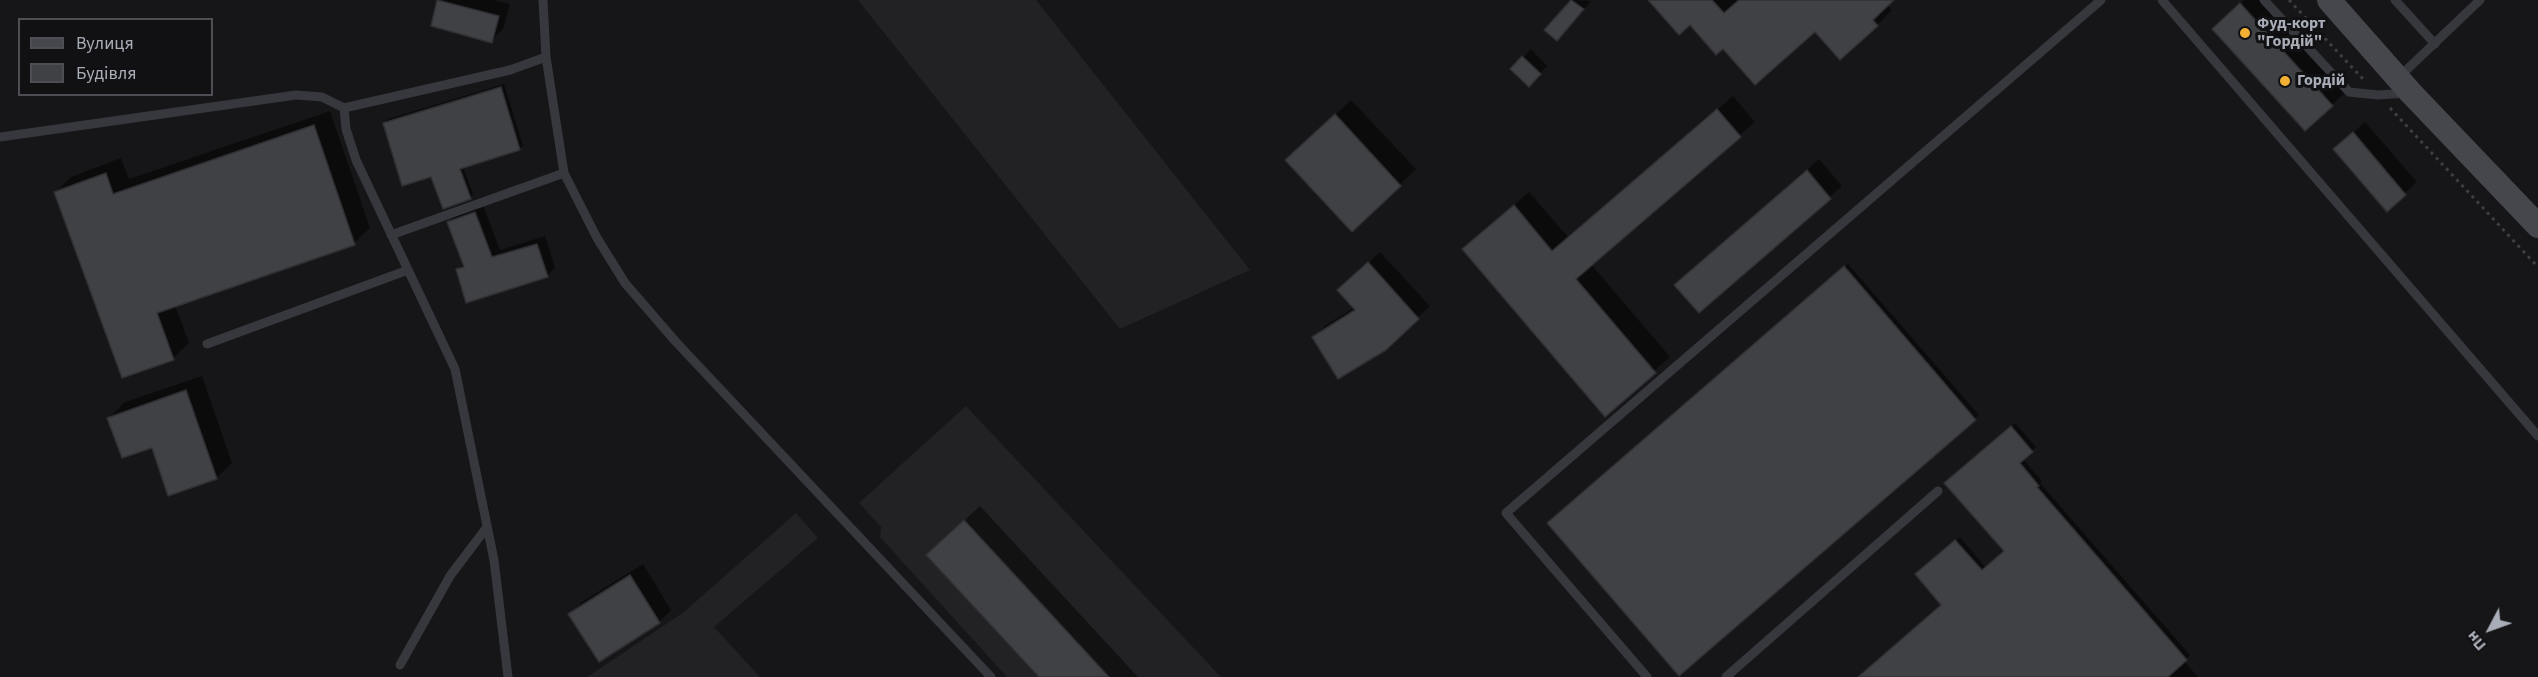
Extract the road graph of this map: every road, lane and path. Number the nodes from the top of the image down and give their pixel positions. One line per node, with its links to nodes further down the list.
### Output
1 (543, 0): 10 (lane)
2 (2101, 0): 27 (lane)
3 (2162, 0): 21 (lane)
4 (2264, 0): 12 (lane)
5 (2289, 0): 12 (path)
6 (2329, 0): 11 (main road)
7 (2395, 0): 9 (lane)
8 (2480, 0): 9 (lane)
9 (2435, 44): 11 (lane)
10 (546, 57): 13 (lane); 15 (lane)
11 (2404, 86): 12 (lane); 16 (main road)
12 (2378, 95): 18 (path)
13 (344, 108): 14 (lane); 17 (lane)
14 (0, 137)
15 (564, 173): 17 (lane); 26 (lane)
16 (2538, 226)
17 (392, 235): 19 (lane)
18 (2538, 267)
19 (408, 270): 20 (lane); 23 (lane)
20 (207, 344)
21 (2538, 436)
22 (1938, 491): 28 (lane)
23 (488, 527): 24 (lane); 25 (lane)
24 (400, 665)
25 (508, 677)
26 (991, 677)
27 (1647, 677)
28 (1726, 677)

